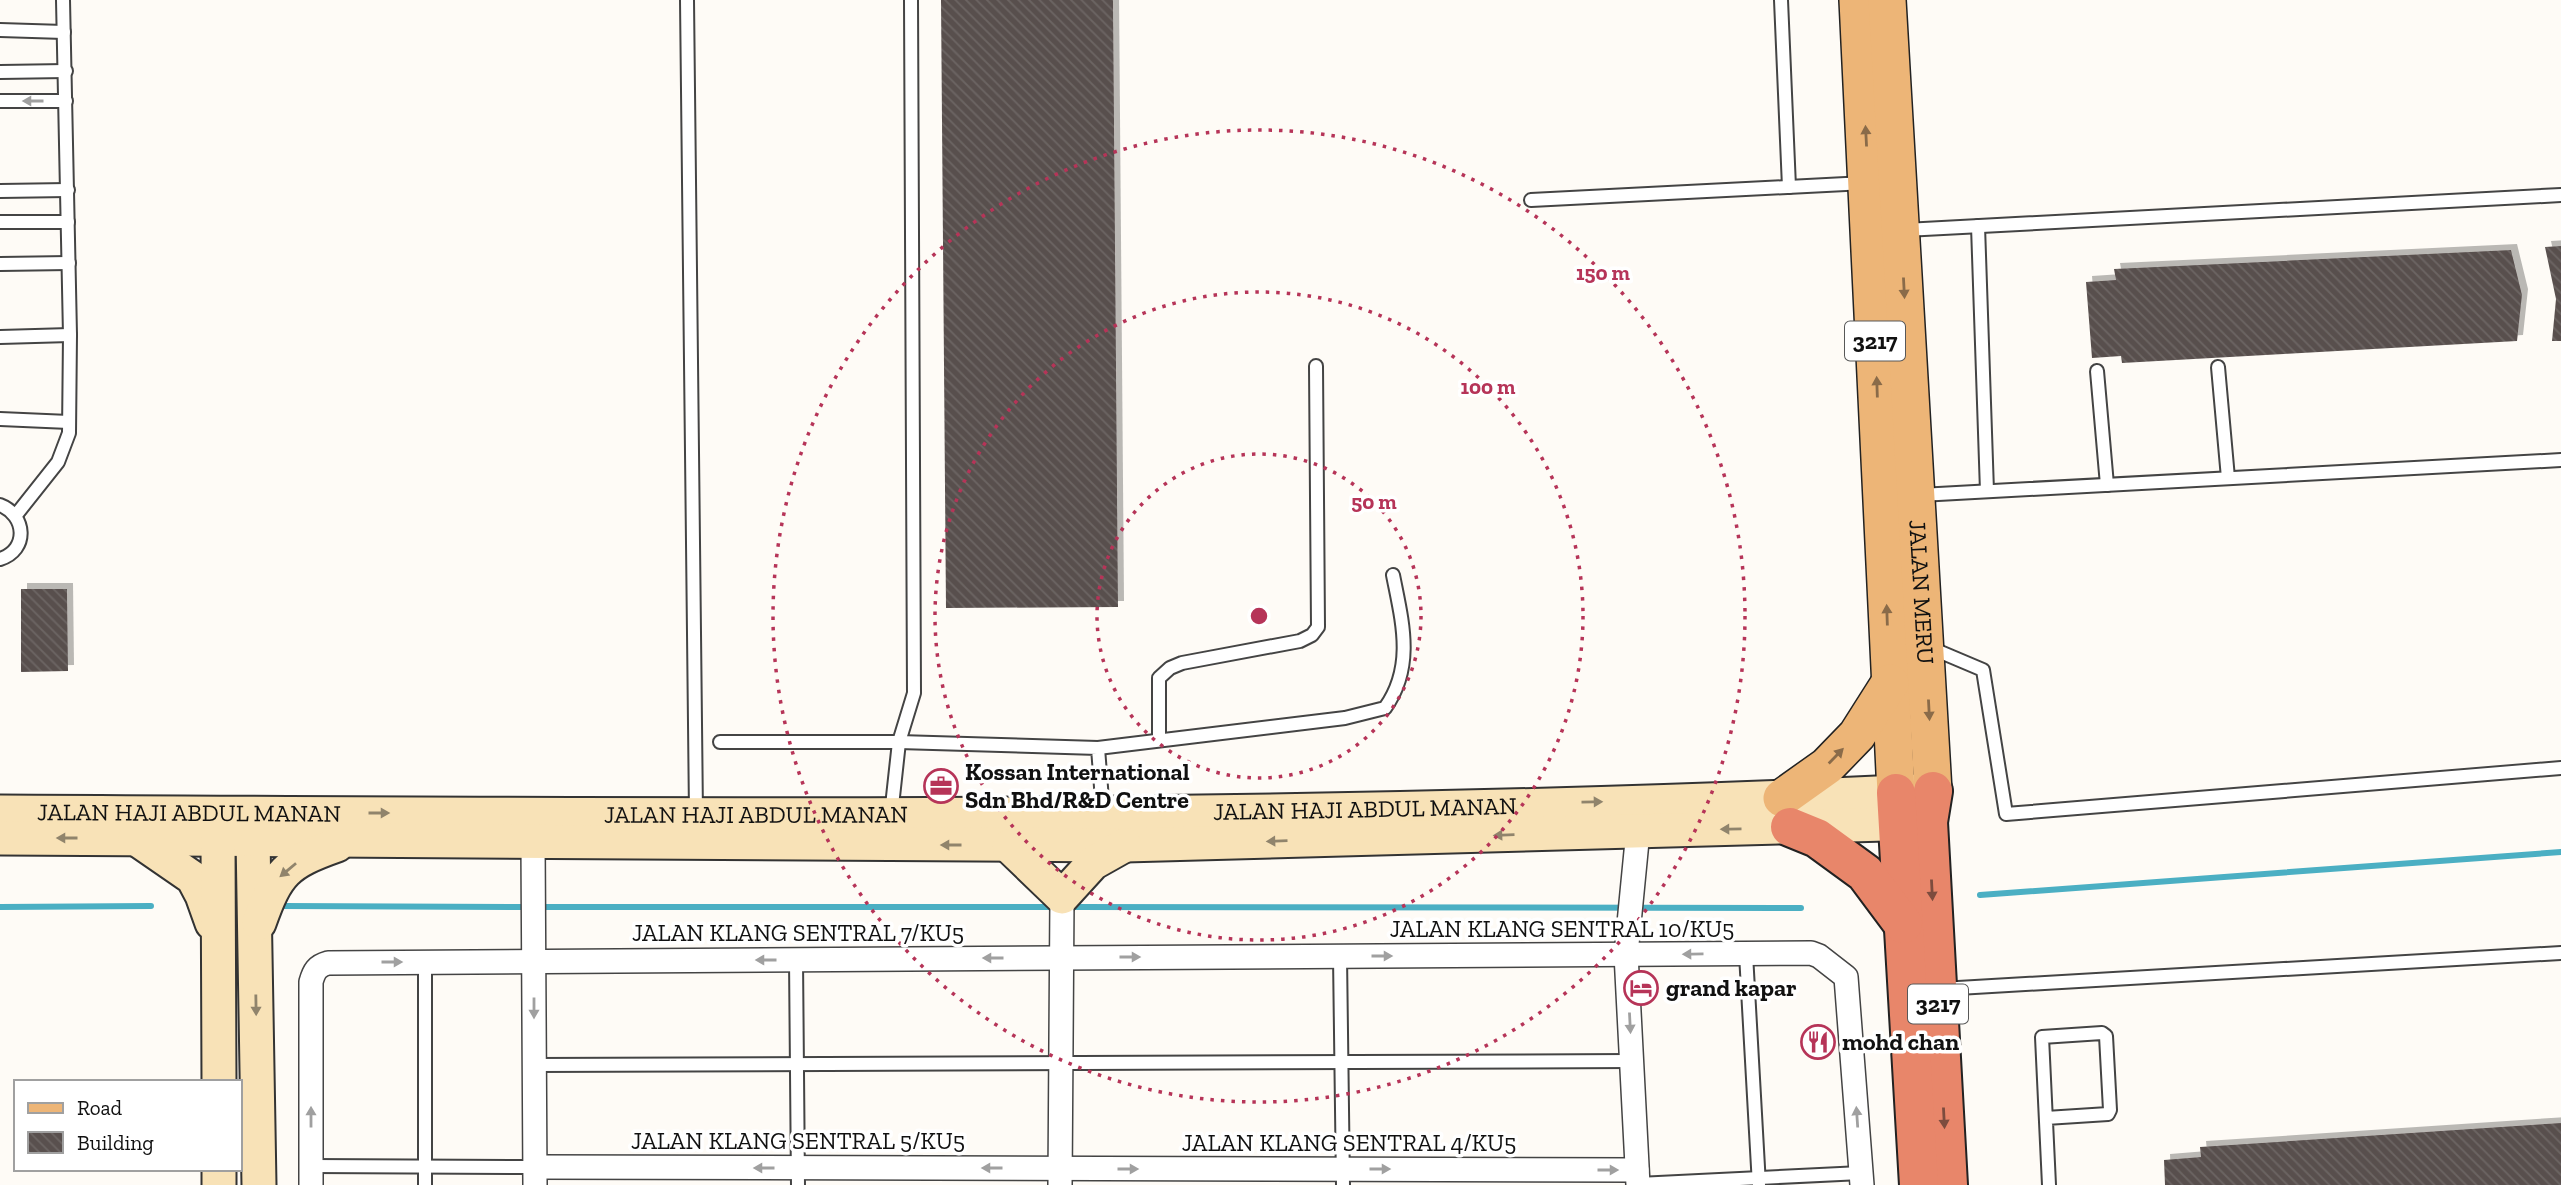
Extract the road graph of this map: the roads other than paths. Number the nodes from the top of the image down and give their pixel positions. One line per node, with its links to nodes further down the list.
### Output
1 (63, 0): 8 (lane)
2 (687, 0): 52 (lane)
3 (911, 0): 45 (lane)
4 (1781, 0): 14 (lane)
5 (1858, 0): 13 (main road, JALAN MERU / 3217, one-way to 5)
6 (1887, 0): 22 (main road, JALAN MERU / 3217)
7 (0, 30): 8 (lane)
8 (64, 32): 9 (lane)
9 (66, 71): 10 (lane); 12 (lane)
10 (0, 72)
11 (0, 102): 12 (lane, one-way to 11)
12 (66, 102): 15 (lane)
13 (1868, 183): 14 (lane); 42 (main road, JALAN MERU / 3217, one-way to 13)
14 (1788, 187): 18 (lane)
15 (68, 190): 16 (lane); 20 (lane)
16 (0, 191)
17 (2561, 195): 21 (lane)
18 (1531, 200)
19 (0, 222): 20 (lane)
20 (68, 222): 23 (lane)
21 (1978, 226): 22 (lane); 35 (lane)
22 (1901, 230): 36 (main road, JALAN MERU / 3217, one-way to 36)
23 (69, 263): 24 (lane); 25 (lane)
24 (0, 264)
25 (70, 335): 26 (lane); 31 (lane)
26 (0, 337)
27 (1316, 366): 43 (lane)
28 (2218, 367): 33 (lane)
29 (2097, 372): 34 (lane)
30 (0, 419): 31 (lane)
31 (69, 422): 38 (lane)
32 (2561, 460): 33 (lane)
33 (2228, 478): 34 (lane)
34 (2107, 485): 35 (lane)
35 (1987, 491): 36 (lane)
36 (1917, 495): 41 (main road, JALAN MERU / 3217)
37 (0, 505): 38 (lane)
38 (16, 515): 39 (lane)
39 (0, 559)
40 (1393, 575): 43 (lane)
41 (1925, 645): 47 (lane); 48 (main road, JALAN MERU / 3217, one-way to 48)
42 (1890, 683): 48 (main road, JALAN MERU / 3217); 50 (main road, one-way to 42)
43 (1159, 740): 46 (lane)
44 (720, 742): 45 (lane)
45 (900, 742): 46 (lane); 53 (lane)
46 (1098, 748): 51 (lane)
47 (2561, 768)
48 (1914, 807): 50 (street, JALAN HAJI ABDUL MANAN); 64 (highway, JALAN MERU / 3217); 75 (highway, JALAN MERU / 3217, one-way to 75)
49 (0, 812): 54 (street, JALAN HAJI ABDUL MANAN)
50 (1786, 812): 51 (street, JALAN HAJI ABDUL MANAN, one-way to 50); 55 (street, JALAN HAJI ABDUL MANAN, one-way to 55); 64 (highway)
51 (1103, 813): 53 (street, JALAN HAJI ABDUL MANAN)
52 (696, 814): 53 (street, JALAN HAJI ABDUL MANAN); 54 (street, JALAN HAJI ABDUL MANAN, one-way to 52)
53 (891, 815)
54 (245, 826): 58 (street); 59 (street, JALAN HAJI ABDUL MANAN); 65 (street)
55 (1638, 831): 62 (street, JALAN HAJI ABDUL MANAN, one-way to 62); 68 (street)
56 (0, 838): 57 (street, JALAN HAJI ABDUL MANAN, one-way to 56)
57 (135, 838): 58 (street, JALAN HAJI ABDUL MANAN); 66 (street)
58 (218, 840): 66 (street)
59 (349, 841): 60 (street, JALAN HAJI ABDUL MANAN); 65 (street, one-way to 65)
60 (533, 842): 61 (street, JALAN HAJI ABDUL MANAN, one-way to 60); 73 (street)
61 (1009, 845): 62 (street, JALAN HAJI ABDUL MANAN); 63 (street)
62 (1125, 845): 63 (street)
63 (1062, 897): 71 (street)
64 (1903, 924): 94 (highway, JALAN MERU / 3217)
65 (254, 937): 92 (street, one-way to 92)
66 (218, 942): 81 (street)
67 (2561, 953): 75 (lane)
68 (1626, 954): 69 (street, JALAN KLANG SENTRAL 10/KU5, one-way to 68); 70 (street, JALAN KLANG SENTRAL 10/KU5, one-way to 68); 76 (street, one-way to 76)
69 (1746, 954): 89 (street, JALAN KLANG SENTRAL 10/KU5, one-way to 69); 91 (lane)
70 (1340, 956): 71 (street, JALAN KLANG SENTRAL 10/KU5, one-way to 70); 77 (lane)
71 (1061, 958): 72 (street, JALAN KLANG SENTRAL 7/KU5, one-way to 72); 78 (street)
72 (796, 959): 73 (street, JALAN KLANG SENTRAL 7/KU5, one-way to 73); 79 (lane)
73 (534, 961): 74 (street, JALAN KLANG SENTRAL 7/KU5); 80 (street, one-way to 80)
74 (425, 962): 83 (lane); 84 (street, JALAN KLANG SENTRAL 7/KU5, one-way to 74)
75 (1937, 989): 95 (highway, JALAN MERU / 3217, one-way to 95)
76 (1632, 1061): 77 (lane); 90 (street)
77 (1342, 1062): 78 (lane); 88 (lane)
78 (1061, 1063): 79 (lane); 87 (street)
79 (797, 1064): 80 (lane); 86 (lane)
80 (534, 1065): 85 (street)
81 (219, 1080)
82 (2046, 1118): 82 (lane); 96 (lane)
83 (425, 1167): 84 (lane); 85 (lane); 93 (lane)
84 (311, 1176)
85 (535, 1176): 86 (street, JALAN KLANG SENTRAL 5/KU5, one-way to 85)
86 (798, 1176): 87 (street, JALAN KLANG SENTRAL 5/KU5, one-way to 86)
87 (1060, 1177): 88 (street, JALAN KLANG SENTRAL 4/KU5, one-way to 88)
88 (1343, 1177): 90 (street, JALAN KLANG SENTRAL 4/KU5, one-way to 90)
89 (1861, 1179): 91 (lane)
90 (1637, 1180): 91 (lane)
91 (1758, 1182)
92 (259, 1185)
93 (425, 1185)
94 (1919, 1185)
95 (1948, 1185)
96 (2049, 1185)

